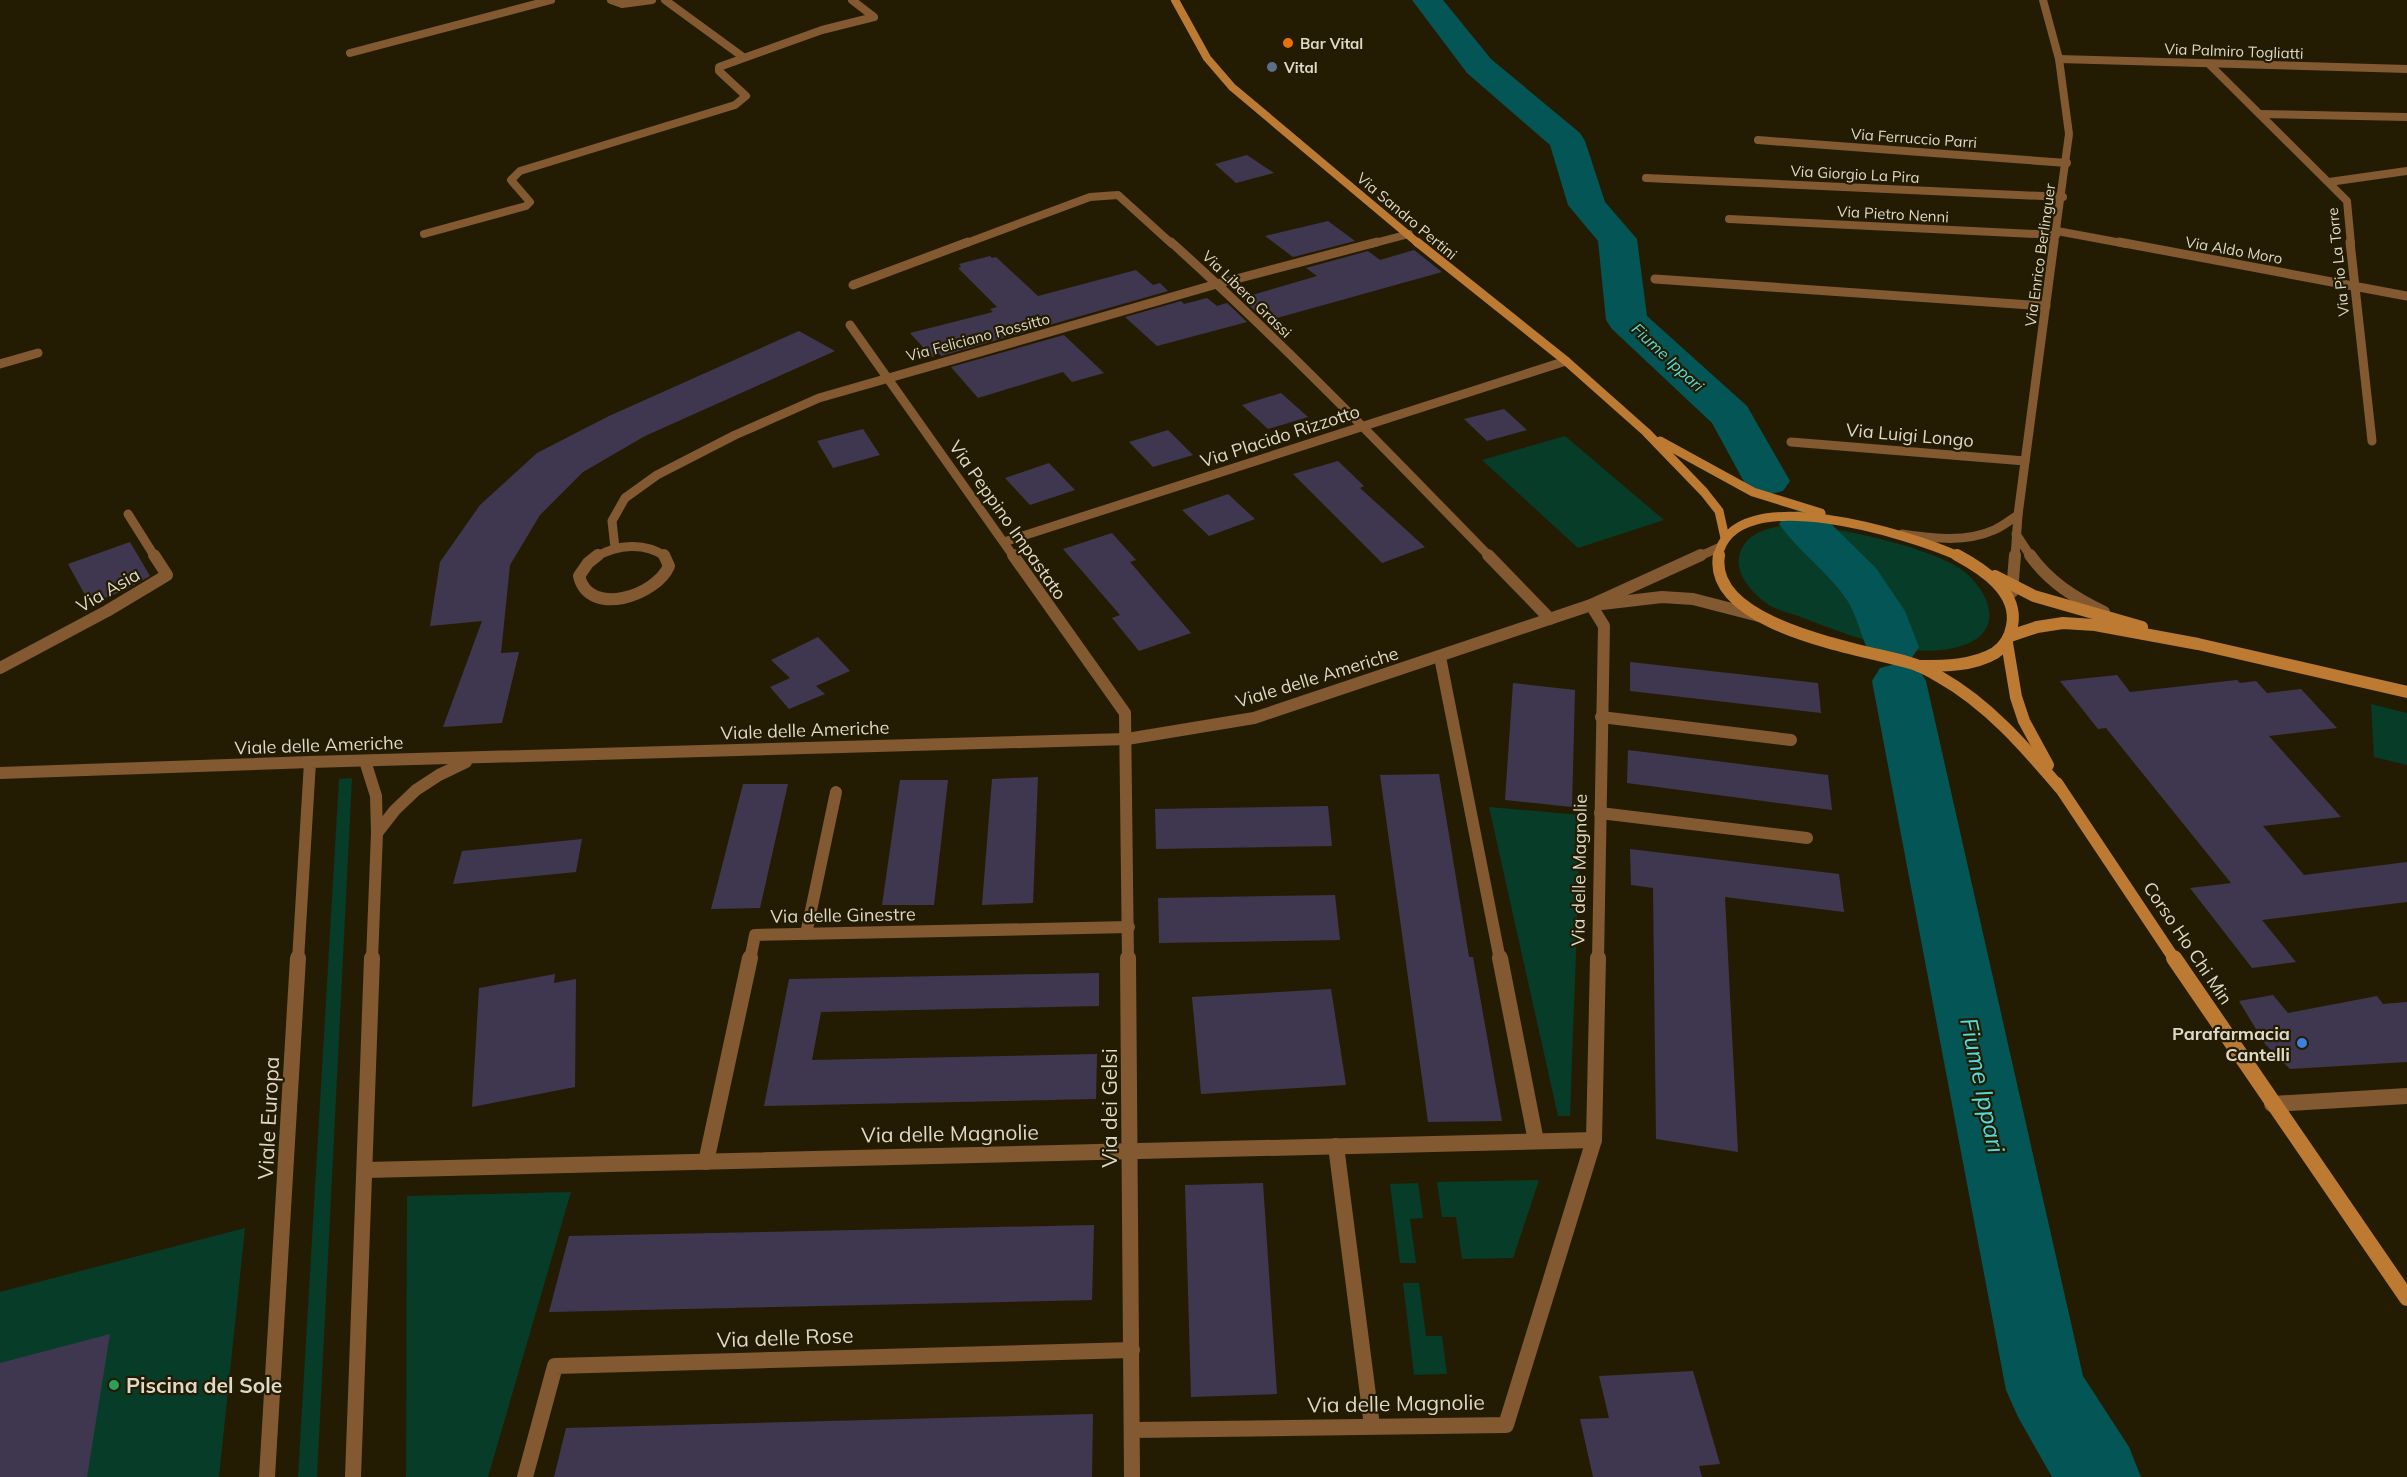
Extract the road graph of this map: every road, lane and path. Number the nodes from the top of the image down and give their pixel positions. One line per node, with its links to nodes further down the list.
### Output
1 (551, 0): 8 (street)
2 (611, 0): 3 (street)
3 (652, 0)
4 (665, 0): 9 (street)
5 (852, 0): 9 (street)
6 (1175, 0): 24 (main road, Via Sandro Pertini)
7 (2043, 0): 10 (street, Via Enrico Berlinguer)
8 (350, 53)
9 (743, 57): 23 (street)
10 (2059, 59): 11 (street, Via Palmiro Togliatti); 16 (street, Via Enrico Berlinguer)
11 (2209, 64): 12 (street, Via Palmiro Togliatti); 13 (street, Via Pio La Torre)
12 (2407, 69)
13 (2260, 114): 14 (street); 19 (street, Via Pio La Torre)
14 (2406, 117)
15 (1758, 140): 16 (street, Via Ferruccio Parri)
16 (2067, 162): 20 (street, Via Enrico Berlinguer)
17 (2407, 171): 19 (street)
18 (1646, 178): 20 (street, Via Giorgio La Pira)
19 (2329, 182): 28 (street, Via Pio La Torre)
20 (2063, 197): 22 (street, Via Enrico Berlinguer)
21 (1729, 219): 22 (street, Via Pietro Nenni)
22 (2056, 233): 28 (street, Via Aldo Moro); 30 (street, Via Enrico Berlinguer)
23 (424, 234)
24 (1409, 234): 26 (street, Via Feliciano Rossitto); 33 (main road, Via Sandro Pertini)
25 (1655, 279): 30 (street)
26 (1217, 284): 27 (street, Via Libero Grassi); 35 (street, Via Feliciano Rossitto); 36 (street, Via Libero Grassi)
27 (853, 285)
28 (2354, 286): 29 (street, Via Aldo Moro); 38 (street, Via Pio La Torre)
29 (2407, 296)
30 (2046, 306): 40 (street, Via Enrico Berlinguer)
31 (850, 325): 35 (street, Via Peppino Impastato)
32 (38, 353): 34 (street)
33 (1566, 361): 36 (street, Via Placido Rizzotto); 37 (main road, Via Sandro Pertini)
34 (0, 364)
35 (887, 377): 46 (street, Via Peppino Impastato); 48 (street, Via Feliciano Rossitto)
36 (1363, 426): 46 (street, Via Placido Rizzotto); 54 (street, Via Libero Grassi)
37 (1646, 432): 43 (main road); 47 (main road)
38 (2372, 441)
39 (1791, 442): 40 (street, Via Luigi Longo)
40 (2025, 462): 42 (street, Via Enrico Berlinguer)
41 (128, 514): 60 (street, Via Asia)
42 (2018, 514): 44 (street); 45 (street, Via Enrico Berlinguer)
43 (1860, 525): 44 (main road); 47 (main road)
44 (1892, 533): 49 (main road)
45 (2016, 534): 50 (street, Via Enrico Berlinguer); 55 (street)
46 (1004, 542): 63 (street, Via Peppino Impastato)
47 (1723, 542): 52 (street); 53 (main road)
48 (615, 548): 48 (street)
49 (1975, 565): 50 (main road); 51 (main road)
50 (2012, 585): 51 (street, Via Enrico Berlinguer); 55 (main road)
51 (2011, 602): 56 (main road)
52 (1591, 604): 53 (street); 54 (street, Viale delle Americhe); 62 (street, Via delle Magnolie)
53 (1761, 616): 59 (main road)
54 (1550, 619): 58 (street, Viale delle Americhe)
55 (2124, 621): 57 (main road)
56 (2009, 639): 57 (main road); 59 (main road); 69 (main road)
57 (2198, 644): 61 (main road)
58 (1440, 657): 63 (street, Viale delle Americhe); 79 (street)
59 (1919, 666): 69 (main road)
60 (0, 668)
61 (2407, 692)
62 (1601, 717): 64 (street); 71 (street, Via delle Magnolie)
63 (1127, 739): 65 (street, Viale delle Americhe); 74 (street, Via dei Gelsi)
64 (1791, 740)
65 (475, 758): 66 (street, Viale delle Americhe); 72 (street)
66 (364, 761): 67 (street, Viale delle Americhe); 72 (street)
67 (310, 762): 68 (street, Viale delle Americhe); 88 (street, Viale Europa)
68 (0, 774)
69 (2060, 788): 77 (main road, Corso Ho Chi Min)
70 (836, 792): 75 (street)
71 (1599, 813): 73 (street); 78 (street, Via delle Magnolie)
72 (378, 833): 83 (street)
73 (1807, 838)
74 (1129, 927): 75 (street, Via delle Ginestre); 81 (street, Via dei Gelsi)
75 (806, 934): 82 (street, Via delle Ginestre)
76 (2407, 1096): 77 (street)
77 (2272, 1104): 84 (main road, Corso Ho Chi Min)
78 (1594, 1140): 79 (street, Via delle Magnolie); 86 (street, Via delle Magnolie)
79 (1536, 1141): 80 (street, Via delle Magnolie)
80 (1336, 1146): 81 (street, Via delle Magnolie); 86 (street)
81 (1130, 1151): 82 (street, Via delle Magnolie); 85 (street, Via dei Gelsi)
82 (706, 1162): 83 (street, Via delle Magnolie)
83 (366, 1170): 89 (street)
84 (2406, 1294)
85 (1131, 1350): 87 (street, Via dei Gelsi); 90 (street, Via delle Rose)
86 (1372, 1426): 87 (street, Via delle Magnolie)
87 (1132, 1430): 91 (street, Via dei Gelsi)
88 (267, 1477)
89 (353, 1477)
90 (525, 1477)
91 (1132, 1477)

